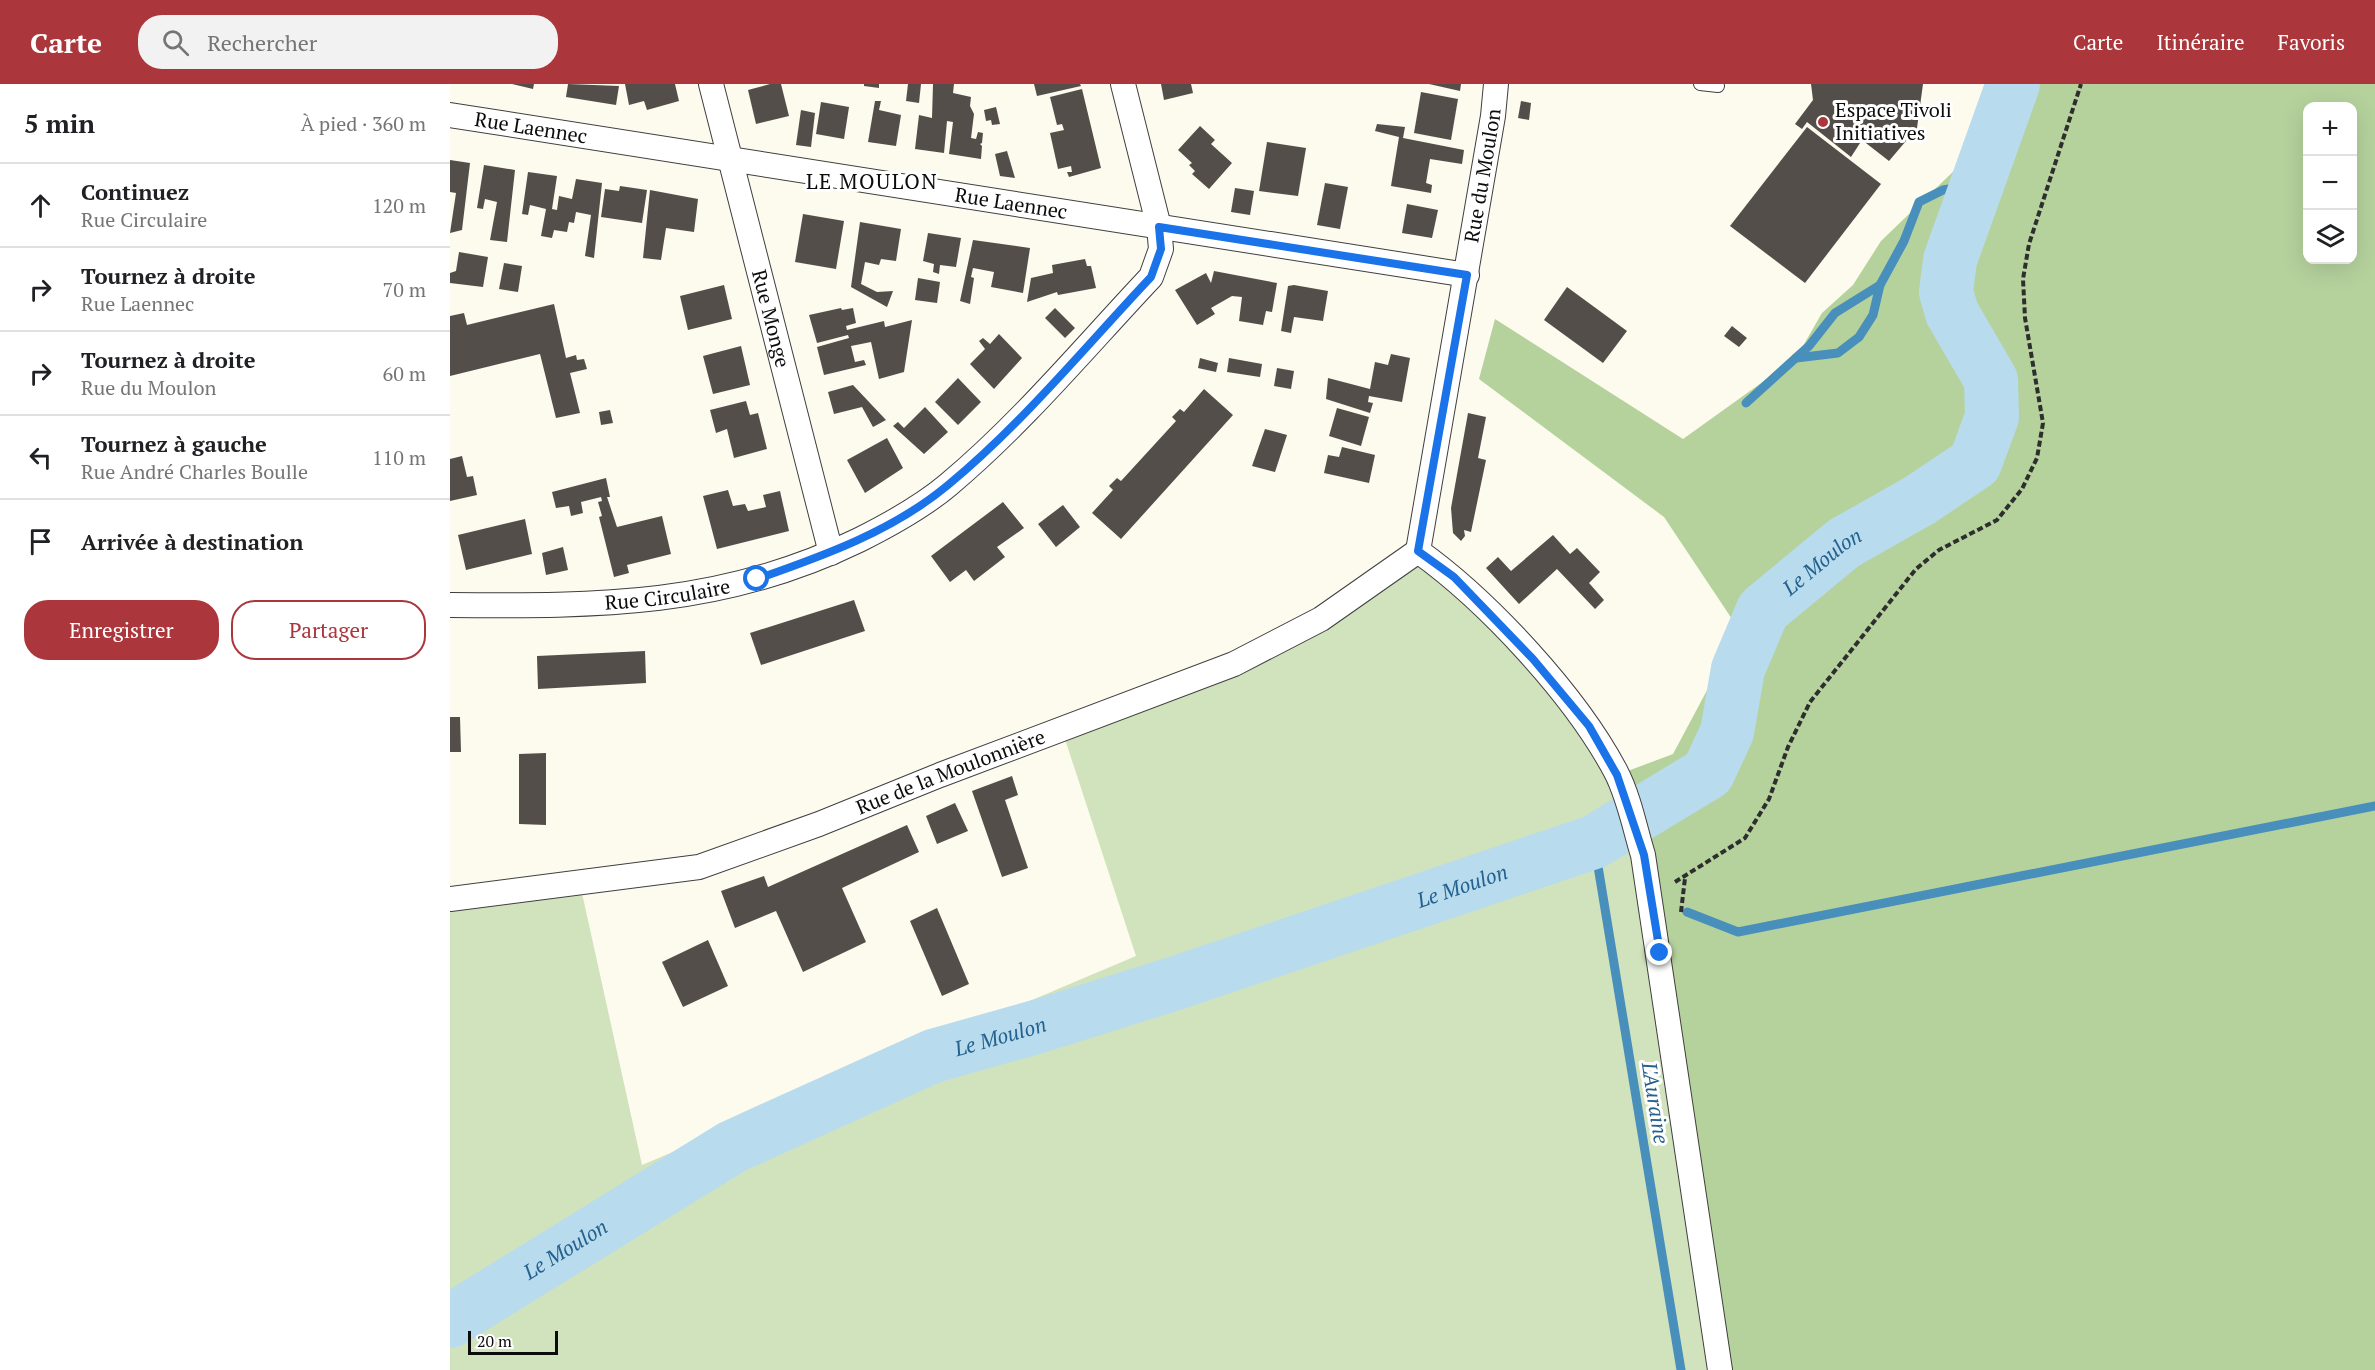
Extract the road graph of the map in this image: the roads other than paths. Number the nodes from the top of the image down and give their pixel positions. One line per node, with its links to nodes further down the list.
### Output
1 (711, 84): 7 (street, Rue Monge)
2 (1123, 84): 8 (street, Rue Circulaire)
3 (1496, 84): 9 (street, Rue du Moulon)
4 (1700, 84): 5 (lane)
5 (1718, 86)
6 (450, 116): 7 (street, Rue Laennec)
7 (730, 159): 8 (street, Rue Laennec); 11 (street, Rue Monge)
8 (1159, 227): 9 (street, Rue Laennec); 11 (street, Rue Circulaire)
9 (1467, 275): 10 (street, Rue du Moulon)
10 (1418, 551): 13 (street, Rue de la Moulonnière); 14 (street)
11 (831, 553): 12 (street, Rue Circulaire)
12 (450, 605)
13 (450, 899)
14 (1720, 1370)

